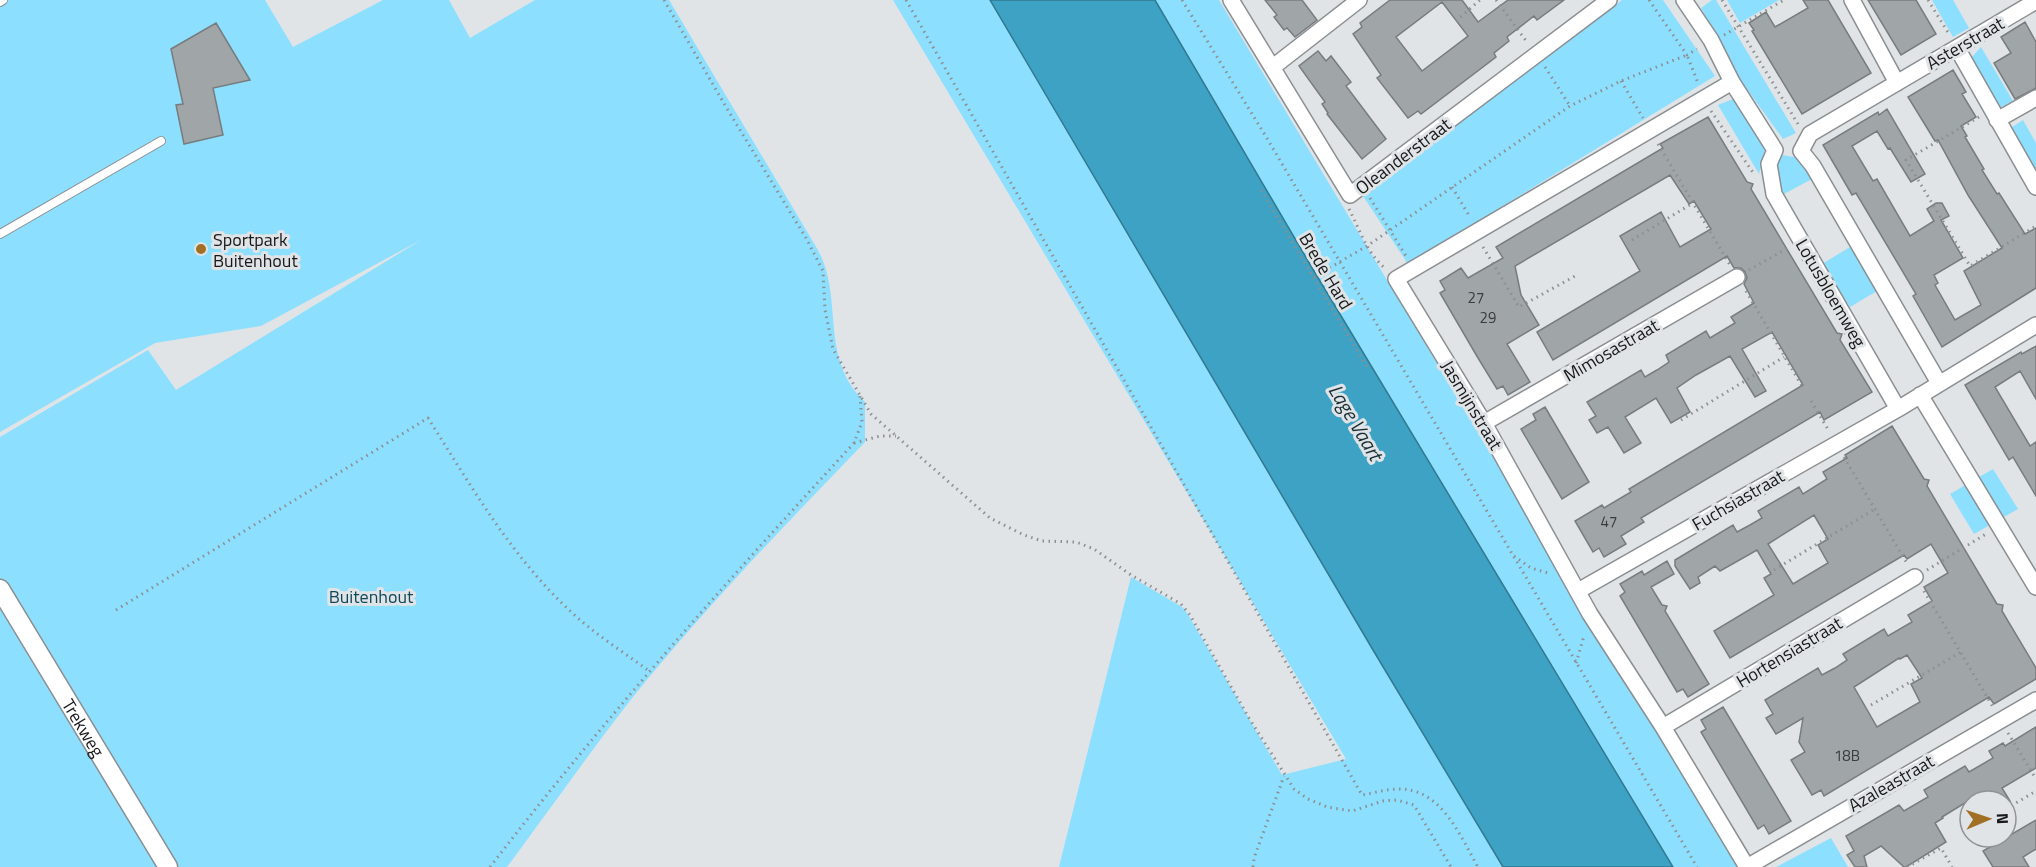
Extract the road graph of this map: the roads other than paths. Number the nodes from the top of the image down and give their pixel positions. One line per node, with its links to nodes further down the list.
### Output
1 (1231, 0): 8 (street, Oleanderstraat)
2 (1359, 0): 8 (street)
3 (1609, 0): 8 (street, Oleanderstraat)
4 (1684, 0): 9 (street)
5 (1851, 0): 10 (street)
6 (2033, 1): 7 (street, Asterstraat)
7 (1957, 48): 10 (street, Asterstraat); 12 (street)
8 (1273, 67)
9 (1732, 82): 15 (street); 23 (street, Jasmijnstraat)
10 (1898, 83): 14 (street, Asterstraat)
11 (2036, 98): 12 (street)
12 (1994, 115): 16 (street)
13 (161, 141): 17 (lane)
14 (1805, 144): 15 (street); 20 (street)
15 (1775, 150): 22 (street, Lotusbloemweg)
16 (2036, 187)
17 (0, 234)
18 (1737, 277): 23 (street, Mimosastraat)
19 (2036, 325): 20 (street)
20 (1939, 382): 21 (street)
21 (1920, 395): 22 (street); 25 (street)
22 (1898, 409): 27 (street, Fuchsiastraat)
23 (1484, 423): 27 (street, Jasmijnstraat)
24 (1915, 577): 29 (street, Hortensiastraat)
25 (2036, 588)
26 (0, 589): 30 (street, Trekweg)
27 (1578, 591): 29 (street, Jasmijnstraat)
28 (2036, 700): 31 (street, Azaleastraat)
29 (1663, 727): 31 (street, Jasmijnstraat)
30 (168, 867)
31 (1746, 867)

